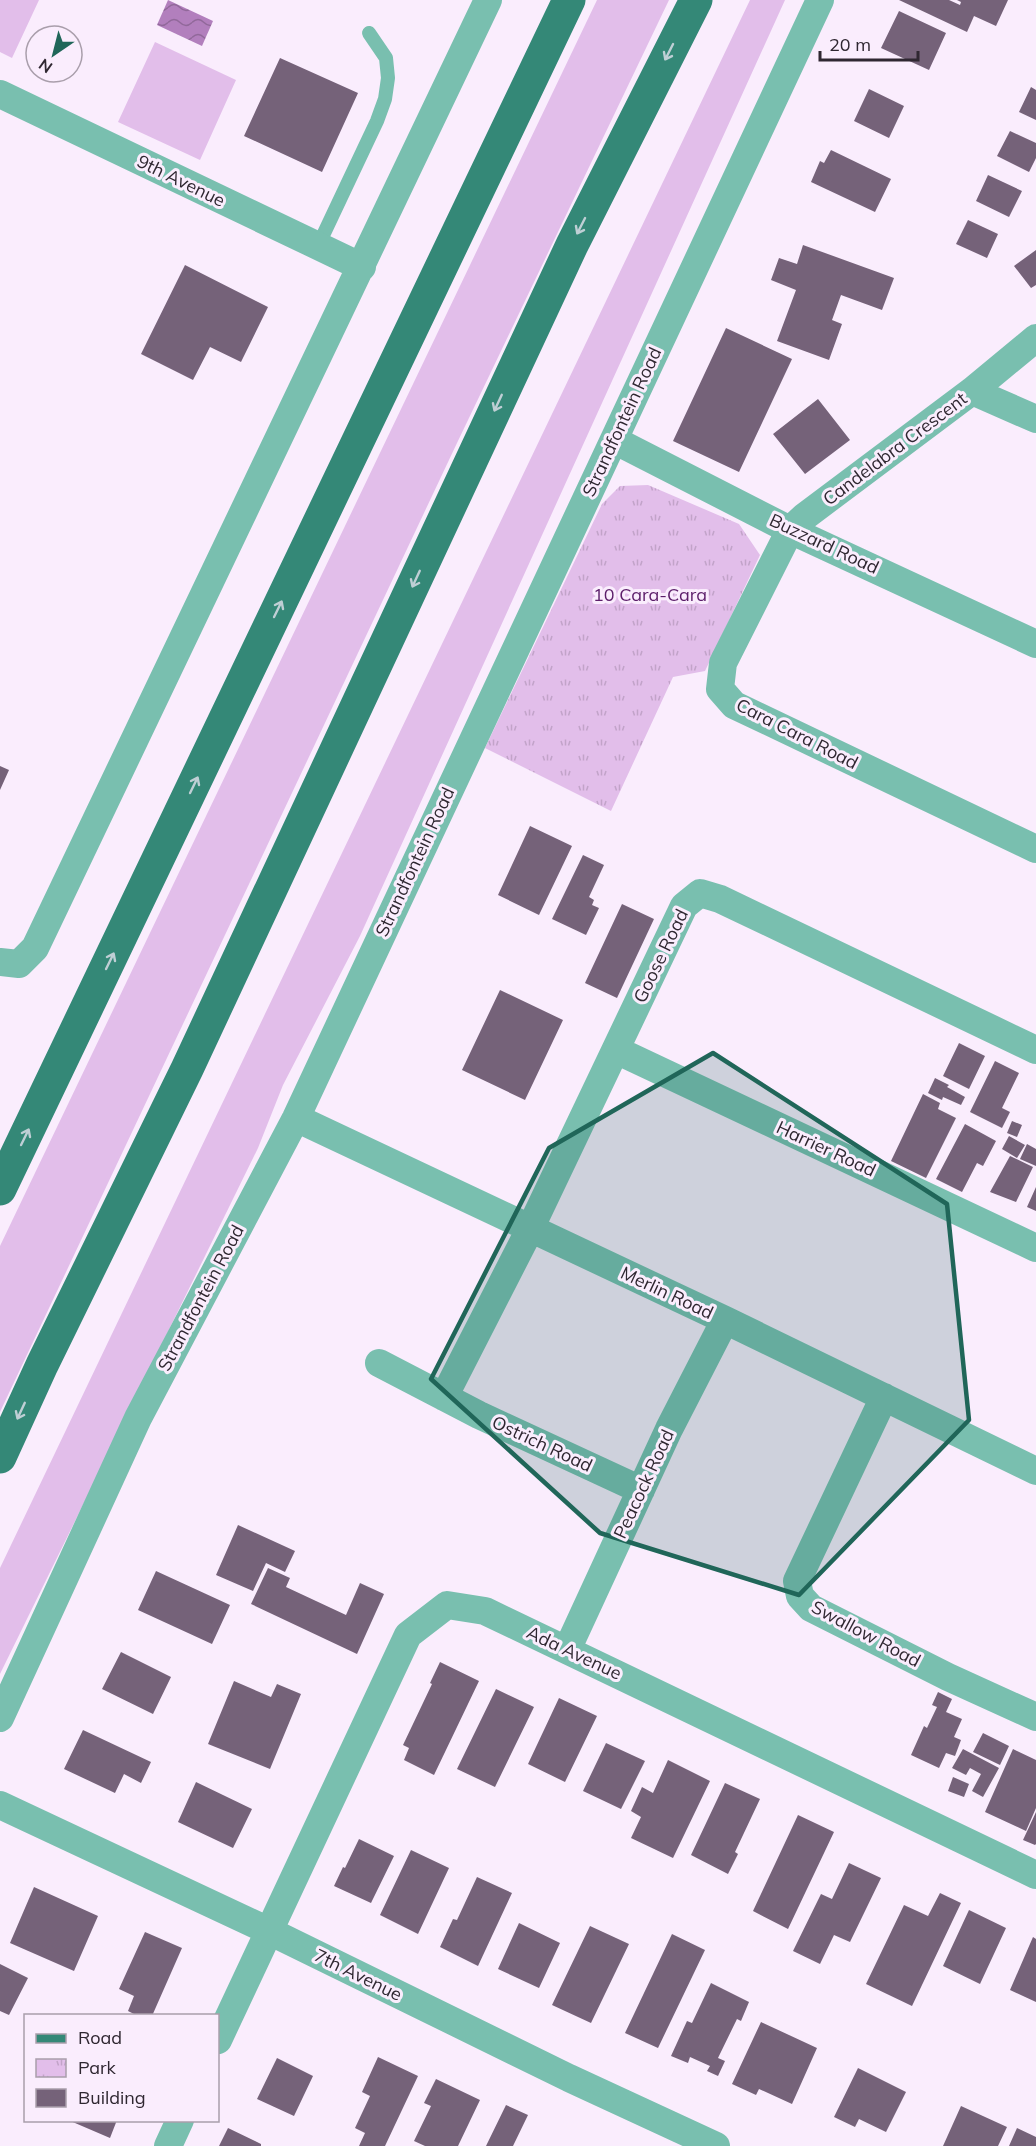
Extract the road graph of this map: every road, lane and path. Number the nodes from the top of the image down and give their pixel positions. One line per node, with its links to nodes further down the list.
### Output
1 (488, 0): 8 (street)
2 (569, 0): 20 (main road, one-way to 2)
3 (696, 0): 27 (main road, one-way to 27)
4 (820, 0): 12 (street, Strandfontein Road)
5 (369, 33): 7 (lane)
6 (0, 94): 7 (street, 9th Avenue)
7 (318, 246): 8 (street, 9th Avenue)
8 (362, 267): 16 (street)
9 (1036, 338): 10 (street, Candelabra Crescent)
10 (972, 391): 11 (street); 13 (street, Candelabra Crescent)
11 (1036, 419)
12 (614, 440): 13 (street, Buzzard Road); 19 (street, Strandfontein Road)
13 (790, 530): 14 (street, Buzzard Road); 15 (street, Cara Cara Road)
14 (1036, 644)
15 (1036, 849)
16 (0, 962)
17 (616, 1050): 18 (street, Goose Road); 21 (street, Goose Road); 22 (street, Harrier Road)
18 (1036, 1050)
19 (296, 1118): 21 (street, Merlin Road); 32 (street, Strandfontein Road)
20 (0, 1190)
21 (530, 1229): 23 (street, Merlin Road); 25 (street)
22 (1036, 1248)
23 (725, 1320): 26 (street, Merlin Road); 29 (street, Peacock Road)
24 (379, 1363): 25 (street, Ostrich Road)
25 (444, 1397): 29 (street, Ostrich Road)
26 (884, 1397): 28 (street, Merlin Road); 31 (street, Swallow Road)
27 (0, 1457)
28 (1036, 1471)
29 (641, 1490): 30 (street, Peacock Road)
30 (567, 1650): 34 (street, Ada Avenue); 35 (street, Ada Avenue)
31 (1036, 1717)
32 (0, 1718)
33 (0, 1805): 35 (street, 7th Avenue)
34 (1036, 1875)
35 (269, 1931): 36 (street, Ada Avenue); 39 (street, 7th Avenue)
36 (219, 2038)
37 (180, 2122): 38 (street)
38 (168, 2146)
39 (716, 2146)

